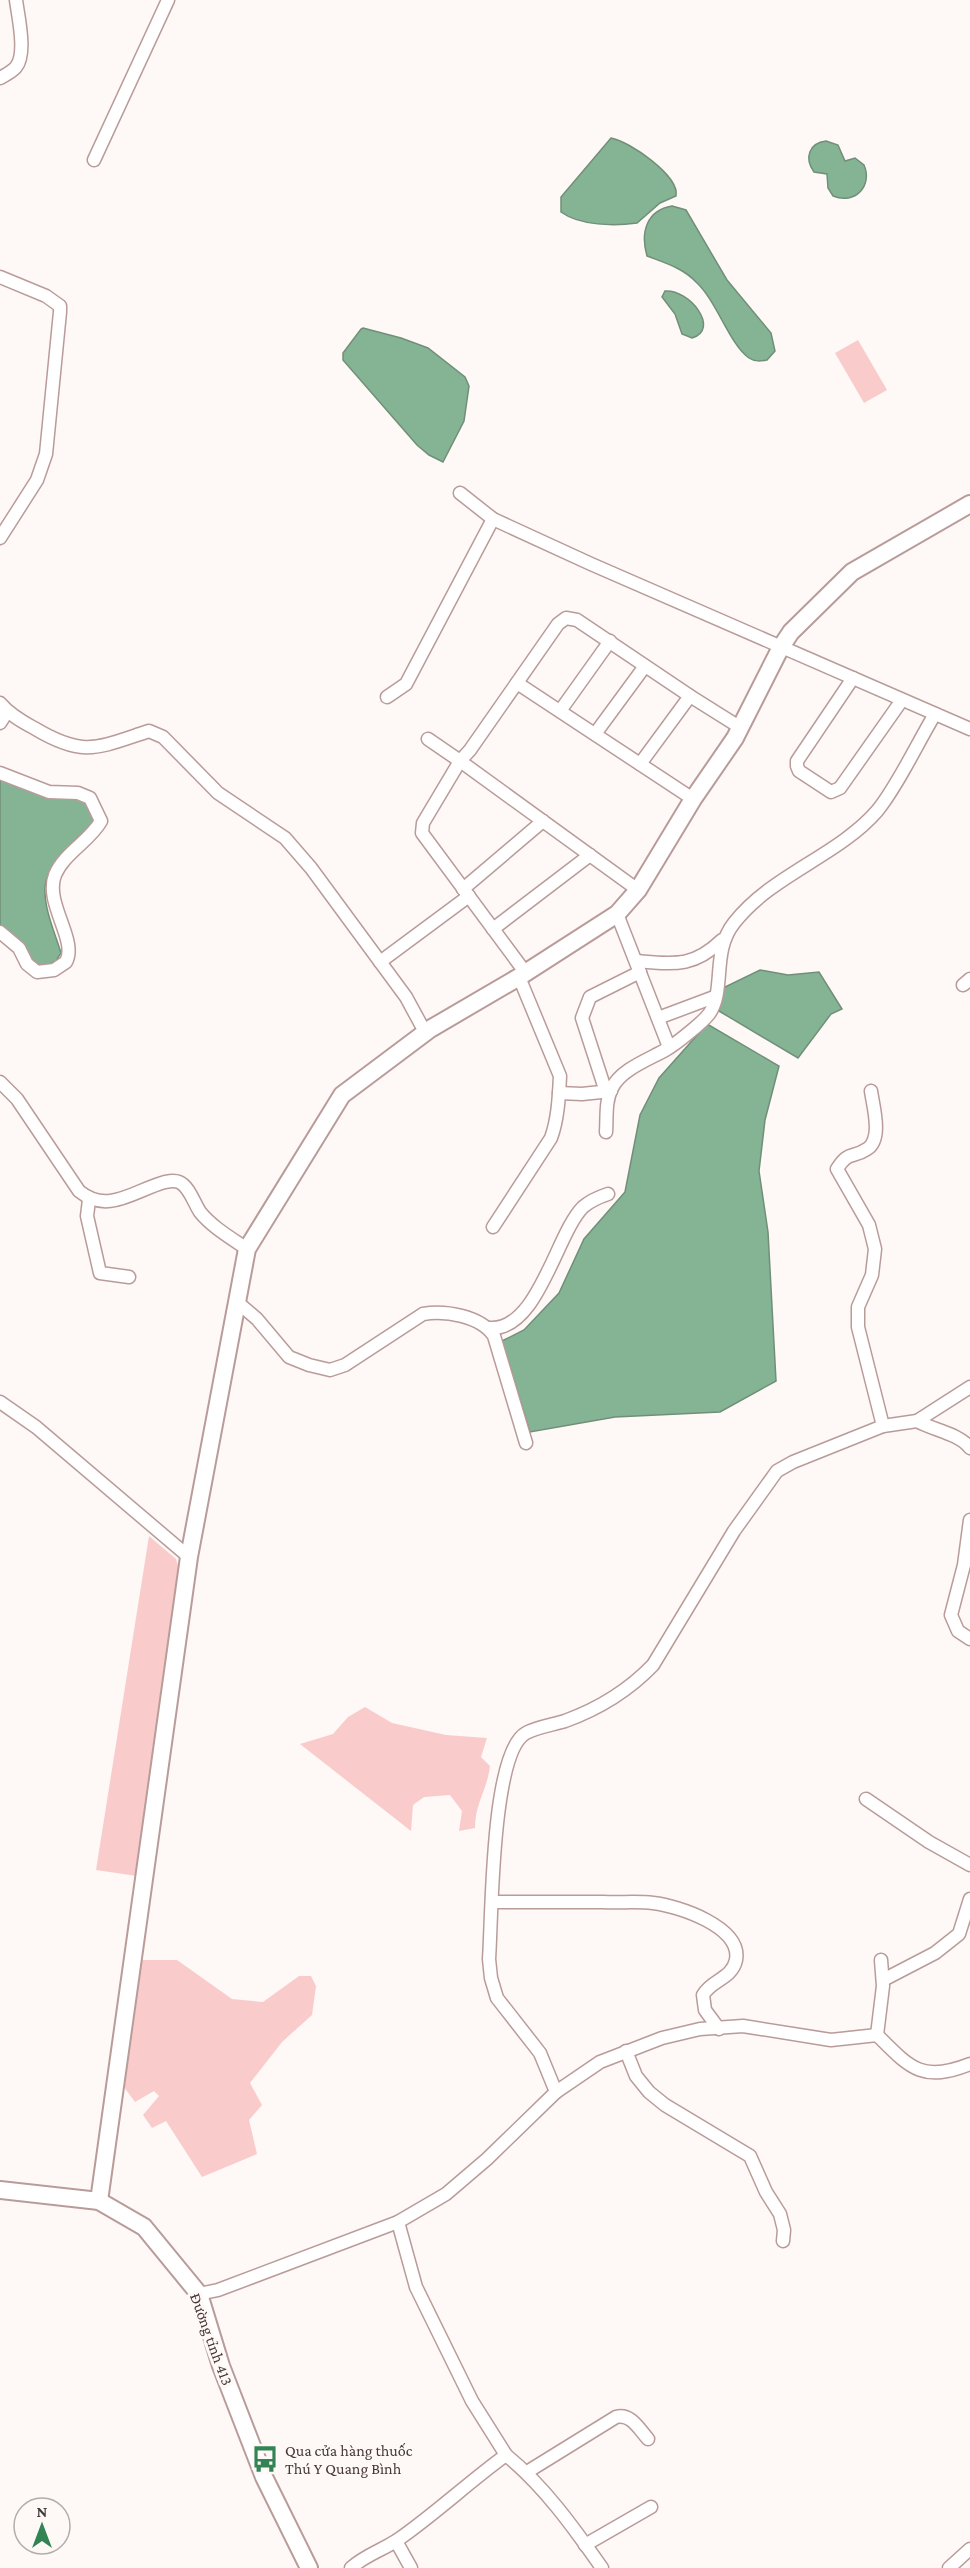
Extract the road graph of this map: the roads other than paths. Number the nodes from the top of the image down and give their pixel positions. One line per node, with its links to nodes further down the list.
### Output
1 (16, 0): 3 (street)
2 (168, 0): 4 (street)
3 (0, 78)
4 (94, 160)
5 (0, 277): 9 (street)
6 (460, 493): 8 (street)
7 (970, 504): 11 (street)
8 (493, 519): 11 (street); 16 (street)
9 (1, 533)
10 (610, 641): 12 (street); 14 (street); 18 (street)
11 (781, 647): 13 (street); 21 (street)
12 (645, 666): 15 (street); 23 (street)
13 (853, 678): 17 (street); 17 (street)
14 (517, 683): 18 (street); 25 (street)
15 (690, 696): 21 (street); 26 (street)
16 (387, 697)
17 (902, 699): 20 (street)
18 (560, 711): 23 (street)
19 (2, 713): 37 (street)
20 (935, 714): 22 (street); 36 (street)
21 (741, 728): 28 (street)
22 (970, 729)
23 (595, 735): 26 (street)
24 (428, 739): 25 (street)
25 (460, 761): 29 (street); 32 (street)
26 (640, 764): 28 (street)
27 (0, 773): 35 (street)
28 (693, 799): 31 (street)
29 (543, 821): 30 (street); 32 (street)
30 (590, 855): 31 (street); 34 (street)
31 (638, 890): 33 (street)
32 (466, 893): 34 (street); 37 (street)
33 (617, 914): 38 (street); 39 (street)
34 (494, 929): 39 (street)
35 (0, 932)
36 (725, 937): 38 (street); 40 (street)
37 (380, 962): 42 (street)
38 (638, 967): 41 (street); 45 (street)
39 (522, 974): 42 (street); 47 (street)
40 (714, 997): 41 (street); 43 (street)
41 (658, 1018): 43 (street)
42 (425, 1032): 52 (street)
43 (669, 1047): 45 (street)
44 (0, 1082): 50 (street)
45 (608, 1091): 47 (street); 48 (street)
46 (871, 1091): 59 (street)
47 (559, 1093): 51 (street)
48 (606, 1132)
49 (608, 1194): 55 (street)
50 (89, 1200): 52 (street); 53 (street)
51 (493, 1227)
52 (247, 1249): 54 (street)
53 (129, 1277)
54 (236, 1301): 55 (street); 63 (street)
55 (489, 1328): 60 (street)
56 (970, 1387): 58 (street)
57 (0, 1402): 63 (street)
58 (917, 1421): 59 (street); 61 (street)
59 (883, 1426): 68 (street)
60 (526, 1443)
61 (970, 1448)
62 (970, 1520): 64 (street)
63 (189, 1557): 77 (street)
64 (970, 1639)
65 (866, 1799): 66 (street)
66 (970, 1865)
67 (970, 1899): 70 (street)
68 (493, 1902): 71 (street); 75 (street)
69 (881, 1960): 70 (street)
70 (883, 1980): 72 (street)
71 (719, 2029): 72 (street); 73 (street)
72 (877, 2035): 74 (street)
73 (626, 2051): 75 (street); 79 (street)
74 (970, 2064)
75 (556, 2092): 78 (street)
76 (0, 2190): 77 (street, Đường tỉnh 413)
77 (99, 2201): 80 (street, Đường tỉnh 413)
78 (398, 2222): 80 (street); 82 (street)
79 (783, 2241)
80 (199, 2294): 88 (street, Đường tỉnh 413)
81 (648, 2439): 83 (street)
82 (506, 2455): 83 (street); 85 (street)
83 (527, 2472): 86 (street)
84 (651, 2506): 86 (street)
85 (396, 2541): 89 (street); 90 (street)
86 (585, 2546): 91 (street)
87 (970, 2549): 92 (street)
88 (309, 2568)
89 (351, 2568)
90 (411, 2568)
91 (602, 2568)
92 (949, 2568)

